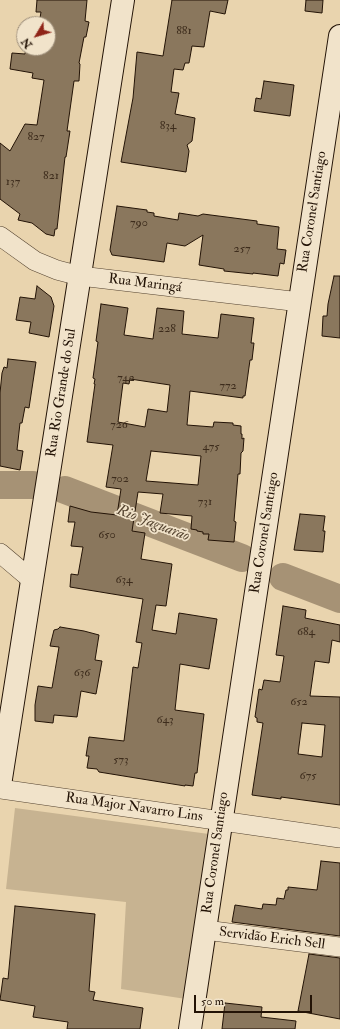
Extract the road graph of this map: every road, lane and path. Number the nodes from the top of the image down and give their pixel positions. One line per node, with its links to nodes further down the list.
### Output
1 (124, 0): 4 (main road, Rua Rio Grande do Sul)
2 (340, 36): 5 (main road, Rua Coronel Santiago)
3 (0, 236): 4 (street, Rua Maringá)
4 (80, 276): 5 (street, Rua Maringá); 7 (main road, Rua Rio Grande do Sul)
5 (300, 302): 10 (main road, Rua Coronel Santiago)
6 (0, 553): 7 (street)
7 (32, 580): 8 (main road, Rua Rio Grande do Sul)
8 (0, 785)
9 (0, 789): 10 (street, Rua Major Navarro Lins)
10 (221, 821): 11 (street, Rua Major Navarro Lins); 12 (main road, Rua Coronel Santiago)
11 (340, 838)
12 (205, 930): 13 (street, Servidão Erich Sell); 14 (main road, Rua Coronel Santiago)
13 (340, 947)
14 (190, 1029)

